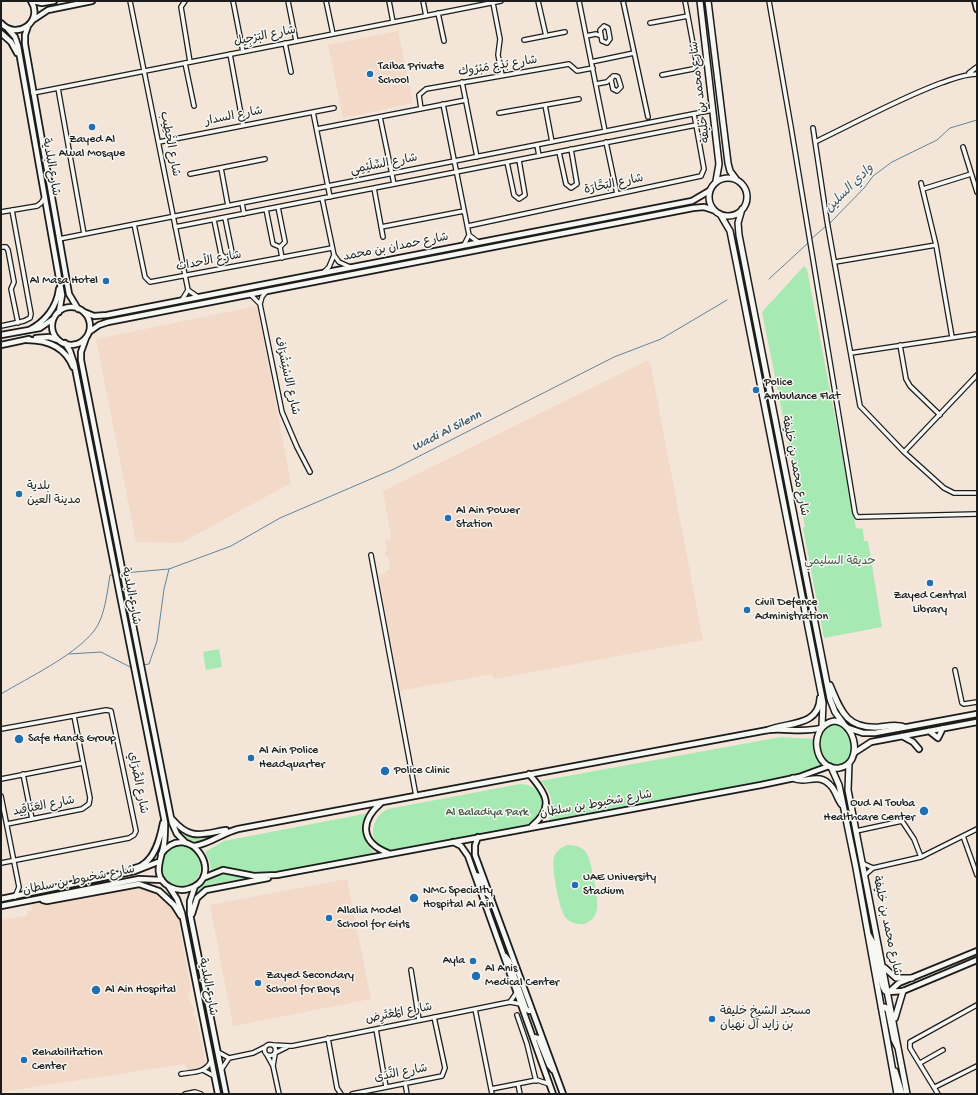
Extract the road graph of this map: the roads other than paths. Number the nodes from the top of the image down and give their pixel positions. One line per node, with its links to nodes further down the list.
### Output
1 (32, 1): 2 (main road); 26 (main road)
2 (54, 1)
3 (92, 1): 26 (main road)
4 (131, 1): 53 (street, شارع الخَطِيب)
5 (185, 1): 48 (street)
6 (233, 1): 44 (street)
7 (288, 1): 41 (street)
8 (326, 1): 35 (street)
9 (389, 1): 27 (street)
10 (423, 1): 24 (street)
11 (501, 1): 20 (street, شارع البَرْجِيل)
12 (538, 1): 37 (street)
13 (579, 1): 38 (street)
14 (623, 1): 45 (street)
15 (685, 1): 25 (street)
16 (700, 1): 73 (highway, شارع محمد بن خليفة)
17 (708, 1): 103 (highway, شارع محمد بن خليفة)
18 (769, 1): 182 (street)
19 (975, 1): 22 (main road)
20 (493, 2): 21 (street, شارع البَرْجِيل); 57 (street)
21 (482, 3): 23 (street, شارع البَرْجِيل)
22 (977, 9)
23 (438, 13): 24 (street, شارع البَرْجِيل); 42 (street)
24 (426, 16): 27 (street, شارع البَرْجِيل)
25 (688, 16): 28 (street); 58 (street)
26 (33, 20): 30 (main road)
27 (393, 22): 35 (street, شارع البَرْجِيل)
28 (650, 23)
29 (1, 24): 31 (main road)
30 (28, 26): 31 (main road); 65 (main road, شارع البلدية)
31 (8, 29): 47 (main road, شارع البلدية)
32 (600, 30): 36 (street); 39 (street); 39 (street)
33 (565, 32): 37 (street)
34 (1, 33): 47 (main road)
35 (333, 34): 41 (street, شارع البَرْجِيل)
36 (596, 34): 38 (street); 39 (street)
37 (546, 36): 40 (street)
38 (586, 36): 49 (street)
39 (601, 36)
40 (524, 40)
41 (296, 41): 43 (street, شارع البَرْجِيل)
42 (444, 41)
43 (285, 43): 44 (street, شارع البَرْجِيل); 54 (street)
44 (243, 52): 46 (street, شارع البَرْجِيل)
45 (634, 53): 49 (street); 78 (street)
46 (230, 54): 48 (street, شارع البَرْجِيل); 80 (street)
47 (20, 60): 113 (main road, شارع البلدية)
48 (190, 62): 50 (street, شارع البَرْجِيل)
49 (591, 62): 52 (street)
50 (185, 63): 53 (street, شارع البَرْجِيل); 70 (street)
51 (977, 67): 55 (street)
52 (593, 68): 57 (street, شارع بَدْع مَبْرُوك); 62 (street)
53 (145, 71): 64 (street, شارع البَرْجِيل); 84 (street, شارع الخَطِيب)
54 (291, 72)
55 (968, 74): 56 (street); 87 (street)
56 (977, 74)
57 (502, 75): 60 (street, شارع بَدْع مَبْرُوك)
58 (662, 75)
59 (611, 78): 61 (street); 63 (street); 63 (street)
60 (462, 82): 67 (street); 72 (street, شارع بَدْع مَبْرُوك)
61 (607, 82): 62 (street); 63 (street)
62 (596, 84): 83 (street)
63 (612, 84)
64 (58, 88): 65 (street, شارع البَرْجِيل); 136 (street)
65 (33, 93): 139 (main road, شارع البلدية)
66 (579, 99): 69 (street)
67 (466, 100): 68 (street); 93 (street)
68 (443, 104): 72 (street); 96 (street)
69 (545, 105): 75 (street); 85 (street)
70 (194, 106)
71 (334, 108): 74 (street, شارع السدار)
72 (421, 109): 77 (street)
73 (713, 110): 76 (street, شارع السِّلَيْمِي); 104 (highway, شارع محمد بن خليفة)
74 (313, 112): 80 (street, شارع السدار); 82 (street)
75 (499, 113)
76 (694, 114): 79 (street, شارع البَحَّارَة); 83 (street, شارع السِّلَيْمِي)
77 (380, 117): 82 (street); 100 (street)
78 (648, 117)
79 (696, 124): 86 (street, شارع السِّلَيْمِي); 112 (street, شارع البَحَّارَة)
80 (243, 125): 84 (street, شارع السدار)
81 (813, 128): 87 (street)
82 (317, 129): 107 (street)
83 (605, 131): 85 (street, شارع السِّلَيْمِي)
84 (159, 142): 129 (street, شارع الخَطِيب)
85 (552, 142): 88 (street, شارع السِّلَيْمِي)
86 (606, 142): 90 (street, شارع السِّلَيْمِي); 112 (street)
87 (815, 142): 148 (street)
88 (537, 145): 92 (street); 93 (street, شارع السِّلَيْمِي)
89 (963, 147): 102 (street)
90 (571, 149): 91 (street, شارع السِّلَيْمِي); 91 (street)
91 (560, 152): 92 (street, شارع السِّلَيْمِي)
92 (539, 156): 95 (street, شارع السِّلَيْمِي)
93 (477, 157): 96 (street, شارع السِّلَيْمِي)
94 (264, 159): 98 (street)
95 (519, 160): 97 (street, شارع السِّلَيْمِي); 97 (street)
96 (454, 161): 99 (street); 100 (street, شارع السِّلَيْمِي)
97 (507, 162): 99 (street, شارع السِّلَيْمِي)
98 (221, 168): 101 (street); 118 (street)
99 (457, 172): 106 (street, شارع السِّلَيْمِي); 125 (street)
100 (391, 173): 106 (street); 107 (street, شارع السِّلَيْمِي)
101 (190, 174)
102 (971, 174): 109 (street); 111 (street)
103 (736, 179): 104 (highway); 123 (highway)
104 (716, 181): 110 (highway)
105 (921, 183): 109 (street)
106 (394, 184): 108 (street, شارع السِّلَيْمِي)
107 (328, 186): 114 (street); 116 (street, شارع السِّلَيْمِي)
108 (374, 188): 114 (street, شارع السِّلَيْمِي); 135 (street)
109 (923, 189): 142 (street)
110 (709, 191): 122 (highway); 140 (main road, شارع حمدان بن محمد)
111 (977, 192)
112 (617, 194): 133 (street, شارع البَحَّارَة)
113 (45, 197): 117 (street); 124 (main road, شارع البلدية)
114 (330, 197): 115 (street, شارع السِّلَيْمِي)
115 (322, 198): 119 (street, شارع السِّلَيْمِي); 145 (street)
116 (242, 203): 118 (street, شارع السِّلَيْمِي); 127 (street)
117 (38, 206): 121 (street); 124 (street)
118 (228, 206): 129 (street, شارع السِّلَيْمِي)
119 (278, 207): 120 (street, شارع السِّلَيْمِي); 144 (street)
120 (266, 209): 127 (street, شارع السِّلَيْمِي); 144 (street)
121 (12, 210): 126 (street); 163 (street)
122 (713, 210): 128 (highway); 154 (main road, شارع حمدان بن محمد)
123 (742, 210): 128 (highway); 185 (highway, شارع محمد بن خليفة)
124 (47, 211): 152 (main road, شارع البلدية)
125 (464, 211): 133 (street); 135 (street)
126 (1, 212)
127 (244, 214): 130 (street, شارع السِّلَيْمِي)
128 (720, 214): 186 (highway, شارع محمد بن خليفة)
129 (173, 216): 132 (street, شارع السِّلَيْمِي); 134 (street, شارع الخَطِيب)
130 (225, 218): 131 (street, شارع السِّلَيْمِي); 131 (street)
131 (214, 220): 134 (street, شارع السِّلَيْمِي)
132 (134, 224): 136 (street, شارع السِّلَيْمِي); 151 (street, شارع الأحداث)
133 (468, 226): 137 (street)
134 (175, 227): 151 (street, شارع الخَطِيب)
135 (381, 227): 138 (street)
136 (84, 234): 139 (street, شارع السِّلَيْمِي)
137 (469, 234): 140 (street); 141 (street)
138 (383, 237)
139 (59, 239): 159 (main road, شارع البلدية)
140 (478, 242): 141 (main road, شارع حمدان بن محمد)
141 (464, 245): 149 (main road, شارع حمدان بن محمد)
142 (936, 245): 148 (street); 169 (street)
143 (1, 247): 163 (street)
144 (280, 247): 147 (street)
145 (332, 248): 146 (street); 147 (street, شارع الأحداث)
146 (334, 255): 149 (street); 150 (street)
147 (282, 258): 151 (street, شارع الأحداث)
148 (835, 262): 175 (street)
149 (350, 267): 150 (main road, شارع حمدان بن محمد)
150 (323, 273): 156 (main road, شارع حمدان بن محمد)
151 (185, 276): 153 (street, شارع الخَطِيب)
152 (60, 283): 160 (main road, شارع البلدية); 165 (main road)
153 (188, 290): 156 (street); 157 (street)
154 (266, 292): 155 (main road, شارع حمدان بن محمد); 158 (street)
155 (251, 295): 158 (street); 166 (main road, شارع حمدان بن محمد)
156 (199, 297): 157 (main road, شارع حمدان بن محمد)
157 (182, 300): 161 (main road, شارع حمدان بن محمد)
158 (260, 304): 180 (street, شارع الاسْتِشْرَاف)
159 (78, 309): 160 (main road); 161 (main road)
160 (59, 312): 162 (main road)
161 (84, 312): 166 (main road)
162 (55, 318): 165 (main road); 172 (main road)
163 (18, 323): 164 (street)
164 (1, 326)
165 (29, 330): 168 (main road)
166 (89, 332): 170 (main road)
167 (977, 334): 169 (street)
168 (1, 335)
169 (952, 337): 174 (street)
170 (86, 338): 172 (main road); 215 (main road, شارع البلدية)
171 (27, 340): 172 (main road); 173 (main road); 177 (main road)
172 (63, 342): 177 (main road, شارع البلدية)
173 (1, 345)
174 (900, 345): 175 (street); 178 (street)
175 (851, 353): 179 (street)
176 (977, 376): 178 (street)
177 (77, 378): 213 (main road, شارع البلدية)
178 (940, 414): 179 (street)
179 (904, 452): 181 (street)
180 (310, 472)
181 (977, 493)
182 (977, 514)
183 (371, 555): 210 (street)
184 (955, 670): 187 (street)
185 (826, 679): 191 (highway, شارع محمد بن خليفة); 193 (highway)
186 (821, 691): 192 (highway, شارع محمد بن خليفة); 197 (highway)
187 (977, 702)
188 (977, 714): 193 (main road)
189 (74, 716): 196 (street, شارع الصِّرَاي); 202 (street, شارع العَنَاقِيد); 229 (street, شارع الصِّرَاي)
190 (977, 722): 195 (main road)
191 (843, 723): 192 (highway); 194 (highway)
192 (822, 727): 197 (main road); 204 (highway)
193 (904, 727): 194 (main road)
194 (848, 728): 201 (highway)
195 (943, 728): 198 (main road); 198 (main road)
196 (1, 729)
197 (768, 730): 206 (main road)
198 (929, 731): 199 (main road)
199 (902, 736): 200 (main road); 201 (main road)
200 (919, 749)
201 (854, 753): 203 (highway)
202 (83, 763): 205 (street); 214 (street, شارع العَنَاقِيد)
203 (849, 763): 204 (highway); 220 (highway, شارع محمد بن خليفة)
204 (830, 766): 207 (main road, شارع شخبوط بن سلطان); 212 (highway, شارع محمد بن خليفة)
205 (23, 774): 208 (street); 214 (street)
206 (529, 774): 210 (main road); 217 (main road)
207 (793, 778): 212 (highway); 217 (main road, شارع شخبوط بن سلطان)
208 (1, 779)
209 (1, 796): 216 (street)
210 (416, 796): 211 (main road)
211 (383, 802): 218 (main road); 226 (main road)
212 (843, 806): 253 (highway, شارع محمد بن خليفة)
213 (163, 817): 227 (main road, شارع البلدية); 240 (main road)
214 (32, 819): 216 (street, شارع العَنَاقِيد)
215 (172, 819): 218 (main road); 224 (main road, شارع البلدية)
216 (6, 824): 229 (street)
217 (530, 827): 222 (main road, شارع شخبوط بن سلطان)
218 (238, 829): 225 (main road)
219 (977, 829): 221 (street)
220 (856, 831): 228 (street); 232 (highway, شارع محمد بن خليفة)
221 (962, 836): 228 (street); 237 (street)
222 (478, 837): 223 (main road, شارع شخبوط بن سلطان); 247 (main road)
223 (453, 842): 226 (main road, شارع شخبوط بن سلطان); 235 (main road)
224 (186, 843): 225 (main road); 227 (main road)
225 (194, 846): 238 (main road)
226 (390, 853): 234 (main road, شارع شخبوط بن سلطان)
227 (161, 854): 230 (main road)
228 (921, 857): 233 (street)
229 (14, 860): 231 (street, شارع الصِّرَاي); 243 (street)
230 (158, 862): 239 (main road); 240 (main road, شارع شخبوط بن سلطان)
231 (1, 863)
232 (862, 863): 233 (street); 236 (highway, شارع محمد بن خليفة)
233 (873, 868): 236 (street)
234 (277, 875): 238 (main road, شارع شخبوط بن سلطان); 252 (main road)
235 (475, 875): 247 (main road); 255 (main road)
236 (865, 875): 257 (highway, شارع محمد بن خليفة)
237 (977, 875)
238 (201, 879): 241 (main road)
239 (162, 880): 242 (main road); 248 (main road, شارع شخبوط بن سلطان)
240 (75, 884): 244 (main road, شارع شخبوط بن سلطان)
241 (196, 885): 242 (main road); 252 (main road, شارع البلدية)
242 (168, 886): 251 (main road, شارع البلدية)
243 (19, 887): 245 (street); 246 (street)
244 (43, 891): 245 (main road, شارع شخبوط بن سلطان); 249 (main road)
245 (27, 894): 246 (main road, شارع شخبوط بن سلطان)
246 (15, 897): 249 (main road, شارع شخبوط بن سلطان)
247 (491, 897): 268 (main road)
248 (40, 899): 250 (main road, شارع شخبوط بن سلطان); 251 (main road)
249 (1, 901)
250 (1, 906)
251 (183, 918): 287 (main road, شارع البلدية)
252 (191, 920): 282 (main road, شارع البلدية)
253 (867, 933): 262 (highway); 266 (highway, شارع محمد بن خليفة)
254 (977, 951): 259 (main road)
255 (502, 953): 261 (main road); 268 (main road)
256 (977, 960): 260 (main road)
257 (884, 966): 259 (highway); 262 (highway, شارع محمد بن خليفة)
258 (411, 970): 272 (street)
259 (912, 978): 262 (main road)
260 (903, 991): 262 (main road); 273 (highway)
261 (517, 992): 263 (street); 264 (main road)
262 (889, 992): 266 (highway); 273 (highway, شارع محمد بن خليفة)
263 (510, 1002): 264 (street, شارع المُعْتَرِض); 267 (street, شارع المُعْتَرِض)
264 (521, 1004): 275 (main road)
265 (977, 1005): 288 (street)
266 (881, 1006): 280 (highway); 291 (highway, شارع محمد بن خليفة)
267 (475, 1009): 270 (street, شارع المُعْتَرِض); 304 (street)
268 (532, 1010): 271 (main road)
269 (516, 1015): 298 (street)
270 (434, 1017): 272 (street, شارع المُعْتَرِض); 299 (street, شارع النَّدَى)
271 (536, 1019): 275 (main road); 295 (main road)
272 (419, 1020): 274 (street, شارع المُعْتَرِض)
273 (895, 1023): 280 (highway, شارع محمد بن خليفة)
274 (376, 1029): 276 (street, شارع المُعْتَرِض); 302 (street)
275 (532, 1035): 294 (main road); 295 (main road)
276 (328, 1038): 278 (street, شارع المُعْتَرِض); 311 (street)
277 (273, 1045): 278 (street, شارع المُعْتَرِض); 279 (street); 283 (street)
278 (292, 1046): 283 (street, شارع المُعْتَرِض)
279 (265, 1047): 284 (street); 285 (street)
280 (900, 1050): 320 (highway, شارع محمد بن خليفة)
281 (943, 1050): 288 (street)
282 (217, 1051): 286 (street); 293 (main road, شارع البلدية)
283 (275, 1053): 285 (street); 289 (street)
284 (249, 1054): 285 (street); 286 (street)
285 (267, 1055): 289 (street)
286 (229, 1058): 293 (street)
287 (211, 1059): 292 (street); 297 (main road, شارع البلدية)
288 (920, 1062): 303 (street)
289 (273, 1066): 310 (street)
290 (977, 1066): 303 (street)
291 (892, 1067): 318 (highway, شارع محمد بن خليفة); 319 (highway)
292 (203, 1070): 296 (street); 297 (street)
293 (221, 1070): 309 (main road, شارع البلدية)
294 (545, 1071): 298 (street); 301 (main road)
295 (555, 1071): 317 (main road)
296 (181, 1074)
297 (215, 1076): 308 (main road, شارع البلدية)
298 (536, 1080): 300 (street); 301 (street)
299 (405, 1083): 302 (street, شارع النَّدَى); 313 (street)
300 (518, 1084): 304 (street); 315 (street)
301 (549, 1084): 316 (main road)
302 (386, 1087): 305 (street, شارع النَّدَى)
303 (935, 1087): 321 (street)
304 (492, 1089): 314 (street)
305 (364, 1093): 312 (street, شارع النَّدَى)
306 (185, 1094): 307 (street)
307 (201, 1094)
308 (218, 1094)
309 (226, 1094)
310 (279, 1094)
311 (341, 1094)
312 (352, 1094)
313 (407, 1094)
314 (492, 1094)
315 (520, 1094)
316 (553, 1094)
317 (563, 1094)
318 (897, 1094)
319 (902, 1094)
320 (907, 1094)
321 (938, 1094)

